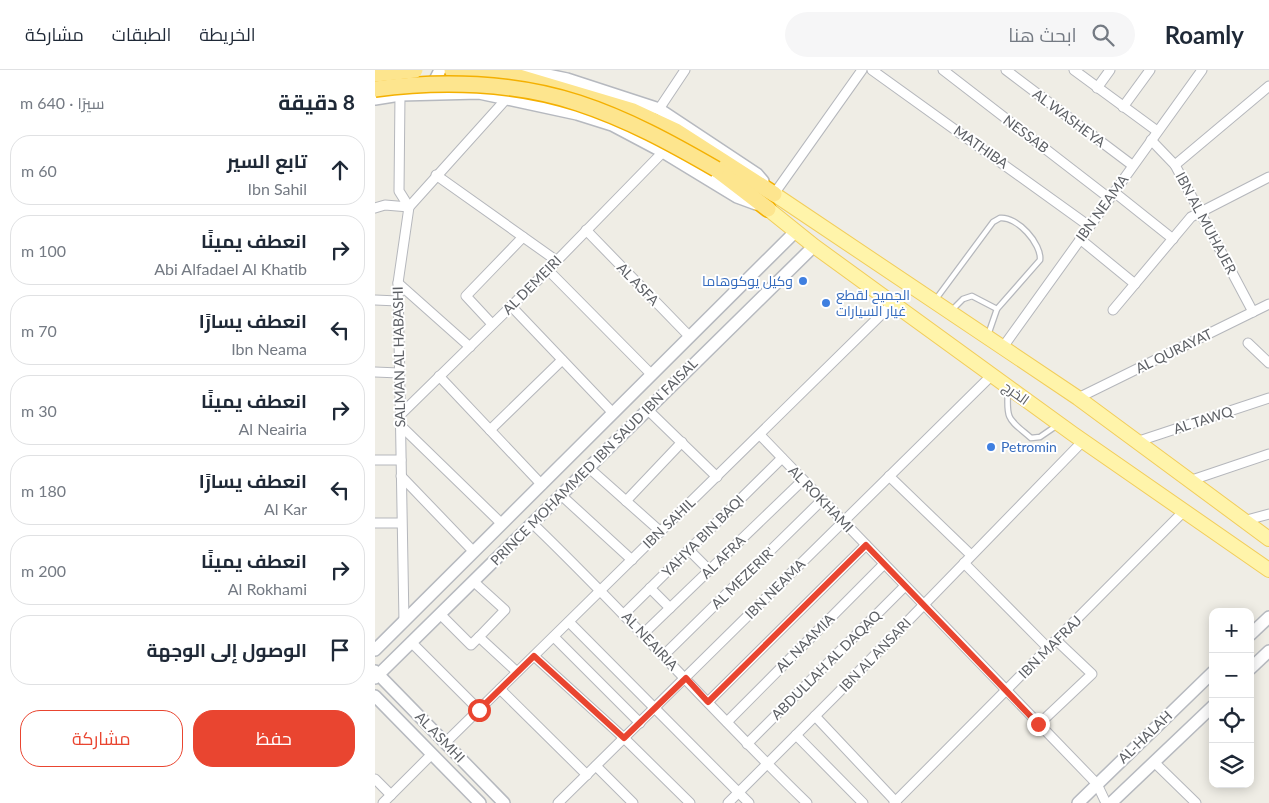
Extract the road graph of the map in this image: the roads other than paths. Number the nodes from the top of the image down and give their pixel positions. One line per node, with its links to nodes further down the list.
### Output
1 (409, 70): 20 (street)
2 (415, 70): 15 (highway, bridge)
3 (440, 70): 19 (street)
4 (451, 70): 28 (highway)
5 (527, 70): 24 (street)
6 (685, 70): 24 (street)
7 (872, 70): 39 (street, MATHIBA)
8 (943, 70): 34 (street, NESSAB)
9 (1006, 70): 29 (street, AL WASHEYA)
10 (1074, 70): 17 (street)
11 (1110, 70): 17 (street)
12 (1150, 70): 23 (street)
13 (1202, 70): 25 (street, IBN NEAMA)
14 (859, 71): 33 (street)
15 (375, 74)
16 (1269, 86): 30 (street)
17 (1097, 88): 23 (street)
18 (375, 89): 28 (highway, bridge)
19 (428, 94): 20 (street); 21 (street)
20 (400, 95): 22 (street); 35 (street)
21 (508, 98): 27 (street); 31 (street)
22 (375, 99)
23 (1123, 107): 25 (street)
24 (659, 109): 33 (street)
25 (1157, 131): 26 (street, IBN NEAMA)
26 (1151, 140): 29 (street, IBN NEAMA); 30 (street, IBN AL MUHAJER)
27 (663, 152): 37 (street); 40 (street, AL DEMEIRI)
28 (719, 165): 33 (highway); 37 (highway)
29 (1133, 165): 34 (street, IBN NEAMA)
30 (1175, 165): 38 (street, IBN AL MUHAJER)
31 (437, 175): 35 (street); 42 (street)
32 (1269, 177): 38 (street)
33 (774, 194): 52 (main road)
34 (1112, 194): 39 (street, IBN NEAMA); 44 (street, NESSAB)
35 (409, 207): 36 (street); 48 (street, SALMAN AL HABASHI)
36 (375, 208)
37 (768, 209): 41 (main road, الخرج)
38 (1201, 213): 44 (street); 59 (street, IBN AL MUHAJER)
39 (1089, 226): 43 (street, IBN NEAMA)
40 (587, 230): 46 (street, AL DEMEIRI); 62 (street, AL ASFA)
41 (795, 232): 45 (main road, الخرج); 62 (street, PRINCE MOHAMMED IBN SAUD IBN FAISAL)
42 (523, 237): 46 (street); 60 (street)
43 (1080, 239): 49 (street); 65 (street, IBN NEAMA)
44 (1173, 239): 49 (street)
45 (814, 246): 53 (main road, الخرج); 76 (street, PRINCE MOHAMMED IBN SAUD IBN FAISAL)
46 (557, 261): 47 (street, AL DEMEIRI)
47 (548, 270): 55 (street, AL DEMEIRI); 70 (street)
48 (398, 283): 51 (street, SALMAN AL HABASHI); 64 (street)
49 (1135, 284): 57 (street)
50 (375, 300): 51 (street)
51 (398, 301): 69 (street, SALMAN AL HABASHI)
52 (935, 301): 56 (lane); 58 (main road)
53 (893, 303): 71 (main road, الخرج); 82 (street, IBN SAHIL)
54 (1269, 304): 59 (street, AL QURAYAT)
55 (511, 306): 60 (street, AL DEMEIRI); 66 (street)
56 (997, 309): 58 (lane); 61 (lane)
57 (1113, 310)
58 (950, 312): 61 (main road)
59 (1253, 312): 74 (street, AL QURAYAT)
60 (492, 324): 64 (street, AL DEMEIRI)
61 (987, 336): 65 (main road)
62 (690, 337): 70 (street, PRINCE MOHAMMED IBN SAUD IBN FAISAL)
63 (1249, 343): 67 (street)
64 (470, 346): 72 (street, AL DEMEIRI)
65 (1003, 347): 74 (main road)
66 (562, 360): 77 (street); 81 (street)
67 (1269, 363)
68 (375, 372): 69 (street)
69 (399, 373): 78 (street, SALMAN AL HABASHI)
70 (651, 375): 77 (street, PRINCE MOHAMMED IBN SAUD IBN FAISAL)
71 (992, 375): 73 (main road, الخرج); 92 (street, IBN NEAMA)
72 (439, 376): 78 (street, AL DEMEIRI); 81 (street)
73 (1008, 387): 79 (main road, الخرج); 79 (lane)
74 (1078, 398): 85 (main road)
75 (1269, 398): 85 (street, AL TAWQ)
76 (648, 410): 84 (street); 90 (street, PRINCE MOHAMMED IBN SAUD IBN FAISAL)
77 (613, 413): 96 (street, PRINCE MOHAMMED IBN SAUD IBN FAISAL)
78 (400, 415): 80 (street, SALMAN AL HABASHI)
79 (1059, 424): 83 (main road, الخرج)
80 (400, 425): 89 (street, SALMAN AL HABASHI); 107 (street)
81 (490, 430): 96 (street)
82 (760, 435): 87 (street, AL ROKHAMI); 93 (street, IBN SAHIL)
83 (1083, 441): 100 (main road, الخرج); 113 (street, IBN AL ANSARI)
84 (682, 442): 93 (street); 99 (street)
85 (1136, 442): 95 (main road)
86 (1269, 454): 95 (street)
87 (782, 458): 94 (street, AL ROKHAMI); 111 (street, YAHYA BIN BAQI)
88 (375, 460): 89 (street)
89 (401, 460): 91 (street, SALMAN AL HABASHI)
90 (589, 468): 97 (street, PRINCE MOHAMMED IBN SAUD IBN FAISAL); 99 (street)
91 (401, 476): 105 (street, SALMAN AL HABASHI); 112 (street)
92 (889, 476): 103 (street, IBN NEAMA); 113 (street)
93 (717, 477): 108 (street, IBN SAHIL)
94 (803, 480): 98 (street, AL ROKHAMI); 117 (street, AL AFRA)
95 (1189, 481): 102 (main road)
96 (542, 484): 107 (street, PRINCE MOHAMMED IBN SAUD IBN FAISAL)
97 (561, 495): 106 (street, PRINCE MOHAMMED IBN SAUD IBN FAISAL); 114 (street)
98 (822, 500): 103 (street, AL ROKHAMI); 139 (street, AL MEZERIR')
99 (626, 501): 108 (street)
100 (1184, 512): 118 (main road, الخرج); 134 (street, IBN MAFRAJ)
101 (1269, 514): 102 (street)
102 (1243, 521): 109 (main road)
103 (843, 522): 110 (street, AL ROKHAMI); 145 (street, IBN NEAMA)
104 (375, 523): 105 (street)
105 (401, 523): 128 (street, SALMAN AL HABASHI)
106 (532, 523): 119 (street, PRINCE MOHAMMED IBN SAUD IBN FAISAL); 122 (street, AL NEAIRIA)
107 (502, 524): 112 (street, PRINCE MOHAMMED IBN SAUD IBN FAISAL)
108 (661, 532): 114 (street, IBN SAHIL)
109 (1269, 539)
110 (866, 545): 116 (street, AL ROKHAMI); 149 (street)
111 (689, 550): 117 (street); 121 (street, YAHYA BIN BAQI)
112 (474, 552): 128 (street, PRINCE MOHAMMED IBN SAUD IBN FAISAL)
113 (971, 555): 115 (street, IBN AL ANSARI)
114 (631, 560): 122 (street, IBN SAHIL)
115 (964, 563): 123 (street, IBN AL ANSARI); 136 (street)
116 (884, 564): 120 (street, AL ROKHAMI); 154 (street, AL NAAMIA)
117 (709, 570): 124 (street, AL AFRA)
118 (1269, 570)
119 (473, 581): 125 (street, PRINCE MOHAMMED IBN SAUD IBN FAISAL); 132 (street)
120 (905, 586): 123 (street, AL ROKHAMI); 160 (street, ABDULLAH AL DAQAQ)
121 (651, 588): 124 (street); 126 (street, YAHYA BIN BAQI)
122 (602, 590): 126 (street, AL NEAIRIA); 129 (street, IBN SAHIL)
123 (923, 605): 147 (street, AL ROKHAMI); 153 (street, IBN AL ANSARI)
124 (670, 608): 131 (street, AL AFRA)
125 (440, 614): 132 (street); 135 (street, PRINCE MOHAMMED IBN SAUD IBN FAISAL)
126 (624, 614): 131 (street, AL NEAIRIA)
127 (1269, 617): 130 (street)
128 (404, 622): 137 (street, PRINCE MOHAMMED IBN SAUD IBN FAISAL)
129 (569, 622): 133 (street, IBN SAHIL); 150 (street)
130 (1254, 631)
131 (643, 634): 139 (street, AL NEAIRIA)
132 (479, 636): 142 (street)
133 (554, 637): 140 (street, IBN SAHIL); 155 (street)
134 (1056, 640): 136 (street, IBN MAFRAJ); 156 (street)
135 (411, 642): 143 (street, PRINCE MOHAMMED IBN SAUD IBN FAISAL); 151 (street)
136 (1048, 648): 147 (street, IBN MAFRAJ)
137 (375, 650)
138 (1269, 651): 141 (street)
139 (664, 655): 145 (street, AL NEAIRIA)
140 (534, 656): 142 (street, IBN SAHIL); 158 (street)
141 (1254, 665)
142 (517, 672): 146 (street, IBN SAHIL)
143 (376, 675): 159 (street, AL ASMHI)
144 (1209, 676): 167 (street, AL-HALAH)
145 (686, 678): 149 (street, AL NEAIRIA); 150 (street, IBN NEAMA)
146 (500, 689): 151 (street, IBN SAHIL); 165 (street)
147 (1005, 691): 156 (street, AL ROKHAMI); 171 (street, IBN MAFRAJ)
148 (375, 696): 161 (street, AL ASMHI)
149 (708, 702): 154 (street, AL NEAIRIA)
150 (654, 709): 155 (street, IBN NEAMA); 168 (street)
151 (479, 710): 159 (street, IBN SAHIL)
152 (1209, 710): 162 (street, AL-HALAH)
153 (815, 716): 157 (street, IBN AL ANSARI); 171 (street)
154 (727, 722): 160 (street, AL NEAIRIA)
155 (640, 723): 158 (street, IBN NEAMA)
156 (1038, 724): 167 (street, AL ROKHAMI)
157 (796, 735): 163 (street, IBN AL ANSARI); 180 (street)
158 (624, 738): 164 (street, IBN NEAMA); 176 (street)
159 (445, 743): 174 (street, AL ASMHI)
160 (747, 744): 163 (street, AL NEAIRIA)
161 (432, 754): 169 (street); 173 (street, AL ASMHI)
162 (1155, 762): 183 (street, AL-HALAH); 184 (street)
163 (767, 764): 168 (street, IBN AL ANSARI); 179 (street, AL NEAIRIA)
164 (596, 766): 165 (street, IBN NEAMA); 170 (street)
165 (587, 775): 175 (street, IBN NEAMA)
166 (375, 779): 169 (street)
167 (1097, 784): 181 (street, AL-HALAH); 182 (street, AL ROKHAMI)
168 (738, 792): 177 (street, IBN AL ANSARI); 178 (street)
169 (391, 795): 172 (street)
170 (627, 801)
171 (895, 802)
172 (383, 803)
173 (480, 803)
174 (504, 803)
175 (558, 803)
176 (691, 803)
177 (727, 803)
178 (749, 803)
179 (807, 803)
180 (863, 803)
181 (1078, 803)
182 (1107, 803)
183 (1111, 803)
184 (1195, 803)

